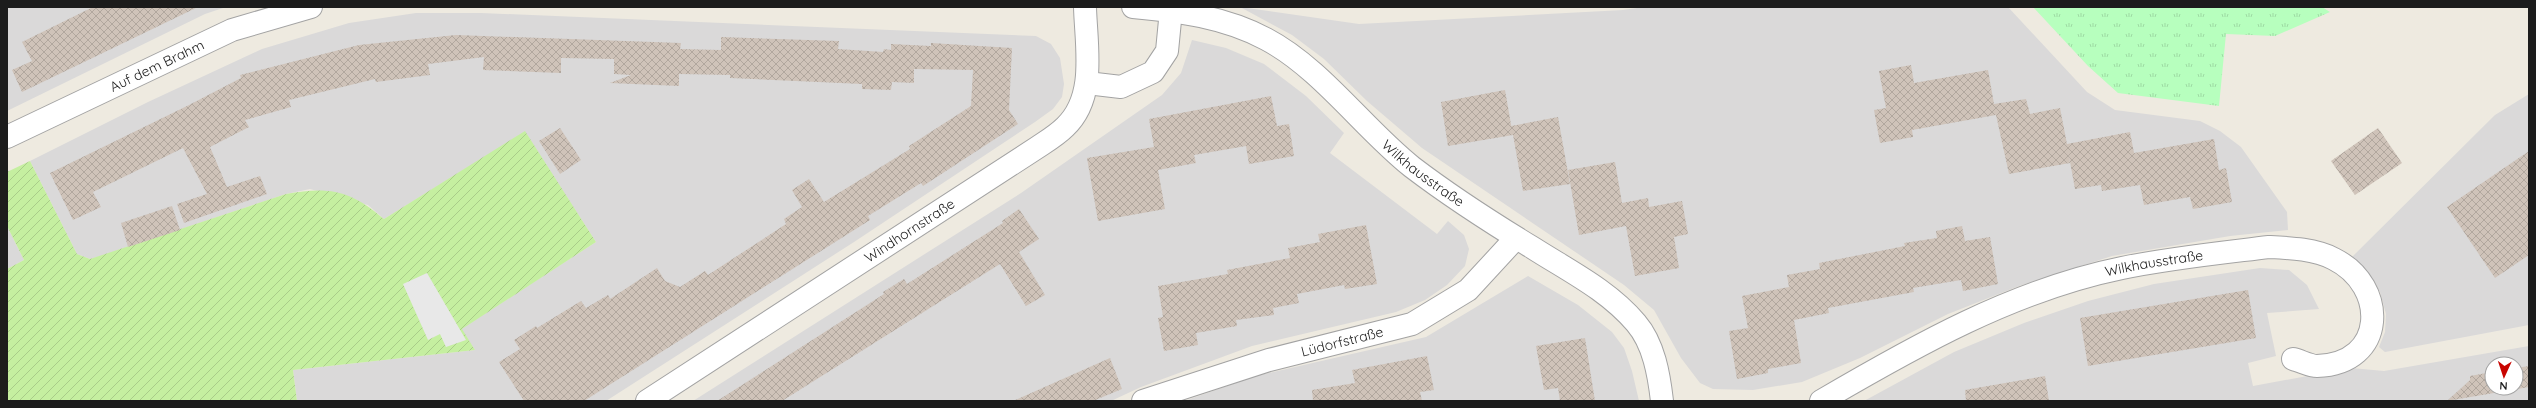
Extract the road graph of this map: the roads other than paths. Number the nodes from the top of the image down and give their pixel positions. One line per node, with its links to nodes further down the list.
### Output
1 (311, 7): 6 (street, Auf dem Brahm)
2 (1085, 7): 5 (street, Windhornstraße)
3 (1133, 7): 4 (street, Wilkhausstraße)
4 (1171, 10): 5 (street); 7 (street, Wilkhausstraße)
5 (1086, 83): 9 (street, Windhornstraße)
6 (7, 138)
7 (1516, 238): 10 (street, Lüdorfstraße); 11 (street, Wilkhausstraße)
8 (2293, 359): 12 (street, Wilkhausstraße)
9 (646, 401)
10 (1143, 401)
11 (1662, 401)
12 (1821, 401)

